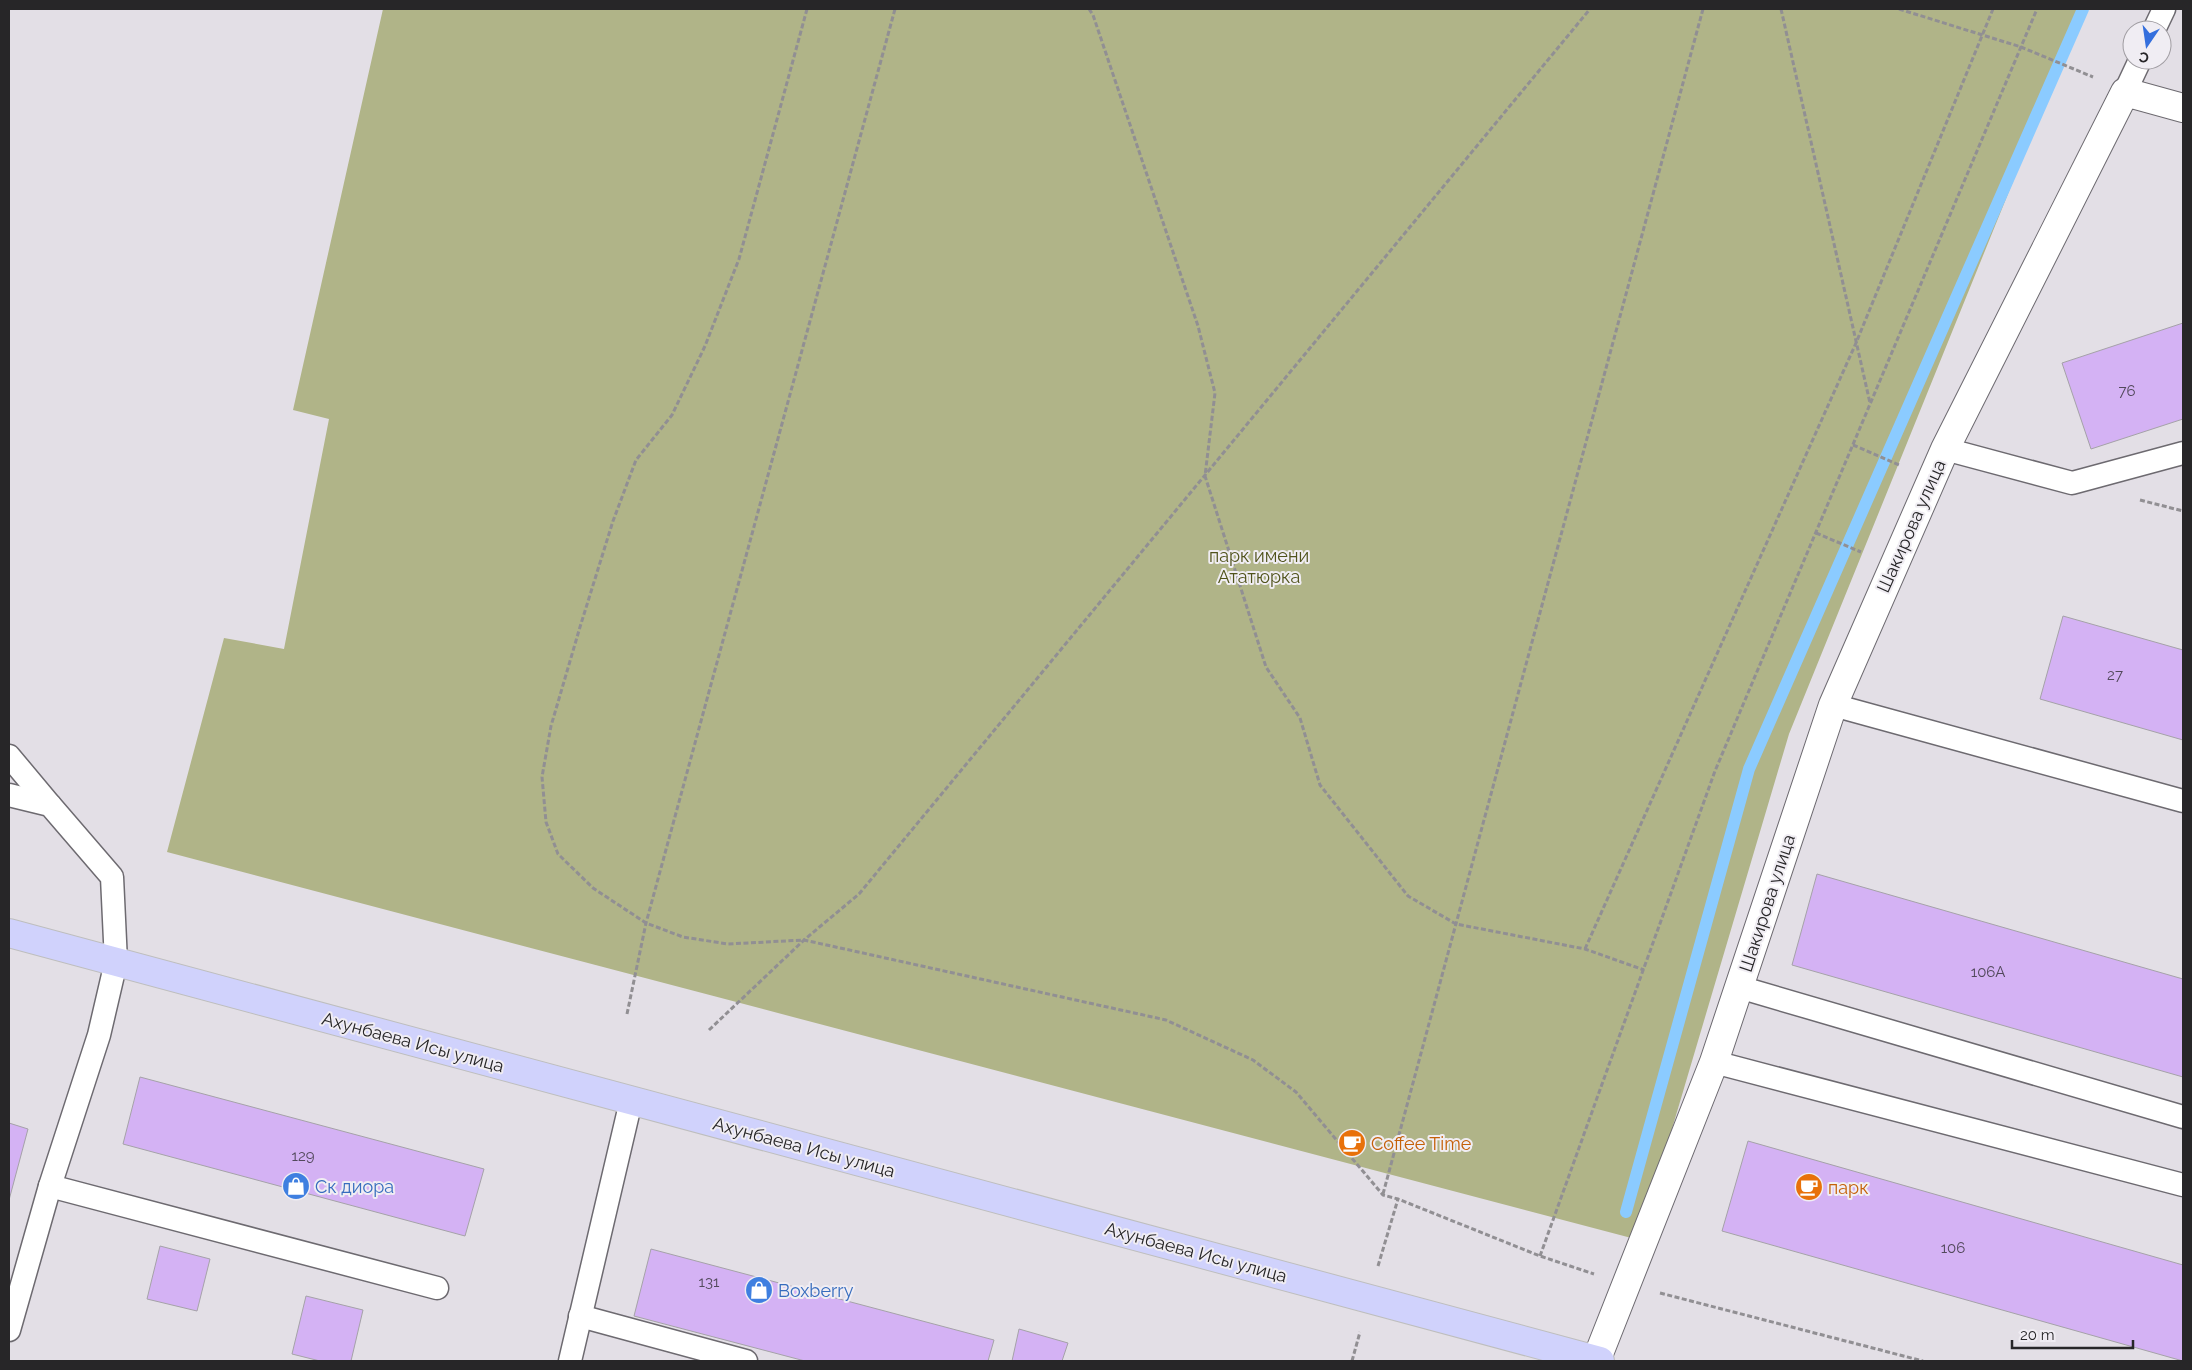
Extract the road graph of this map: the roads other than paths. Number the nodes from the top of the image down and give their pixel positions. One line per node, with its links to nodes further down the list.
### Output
1 (2135, 70): 2 (lane)
2 (2125, 92): 3 (street); 4 (street, Шакирова улица)
3 (2183, 108)
4 (1945, 449): 5 (lane); 6 (street, Шакирова улица)
5 (2183, 453)
6 (1833, 705): 9 (lane); 13 (street, Шакирова улица)
7 (9, 756): 10 (lane)
8 (9, 795): 10 (lane)
9 (2183, 802)
10 (50, 805): 12 (lane)
11 (9, 933): 12 (main road, Ахунбаева Исы улица)
12 (116, 962): 15 (main road, Ахунбаева Исы улица); 18 (lane)
13 (1739, 987): 14 (street, Шакирова улица); 16 (lane)
14 (1714, 1062): 17 (lane); 24 (street, Шакирова улица)
15 (631, 1101): 20 (lane); 24 (main road, Ахунбаева Исы улица)
16 (2183, 1117)
17 (2183, 1185)
18 (50, 1186): 19 (lane); 21 (lane)
19 (437, 1288)
20 (580, 1316): 22 (lane); 23 (lane)
21 (9, 1330)
22 (570, 1361)
23 (746, 1361)
24 (1597, 1361)

